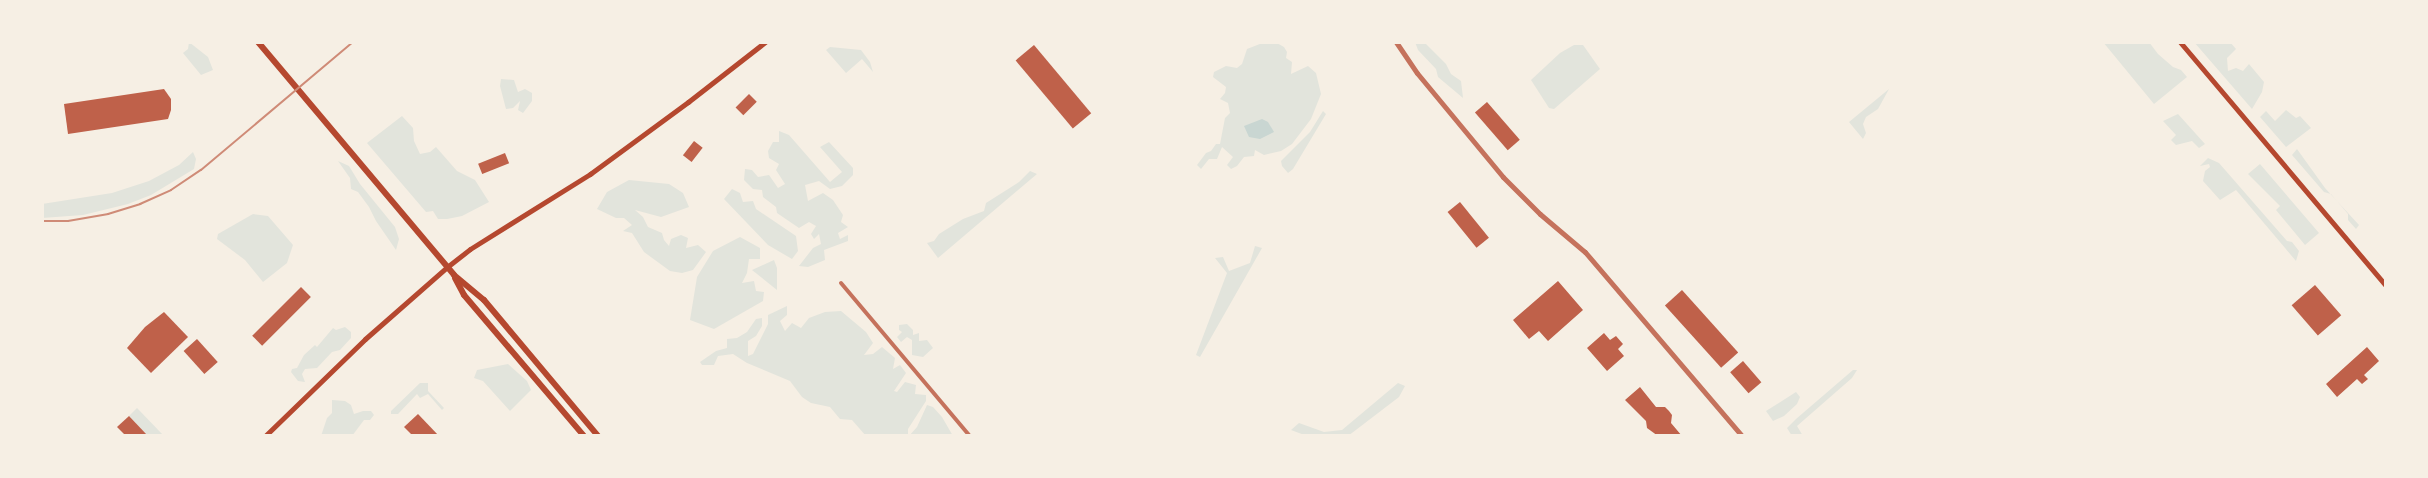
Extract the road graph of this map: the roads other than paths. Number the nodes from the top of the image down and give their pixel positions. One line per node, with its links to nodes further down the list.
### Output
1 (258, 42): 5 (main road)
2 (765, 42): 5 (main road)
3 (1396, 42): 13 (street)
4 (2180, 42): 8 (main road)
5 (447, 267): 6 (main road); 9 (main road)
6 (454, 275): 10 (main road); 11 (main road)
7 (841, 283): 12 (street)
8 (2386, 286)
9 (265, 436)
10 (584, 436)
11 (598, 436)
12 (970, 436)
13 (1742, 436)

